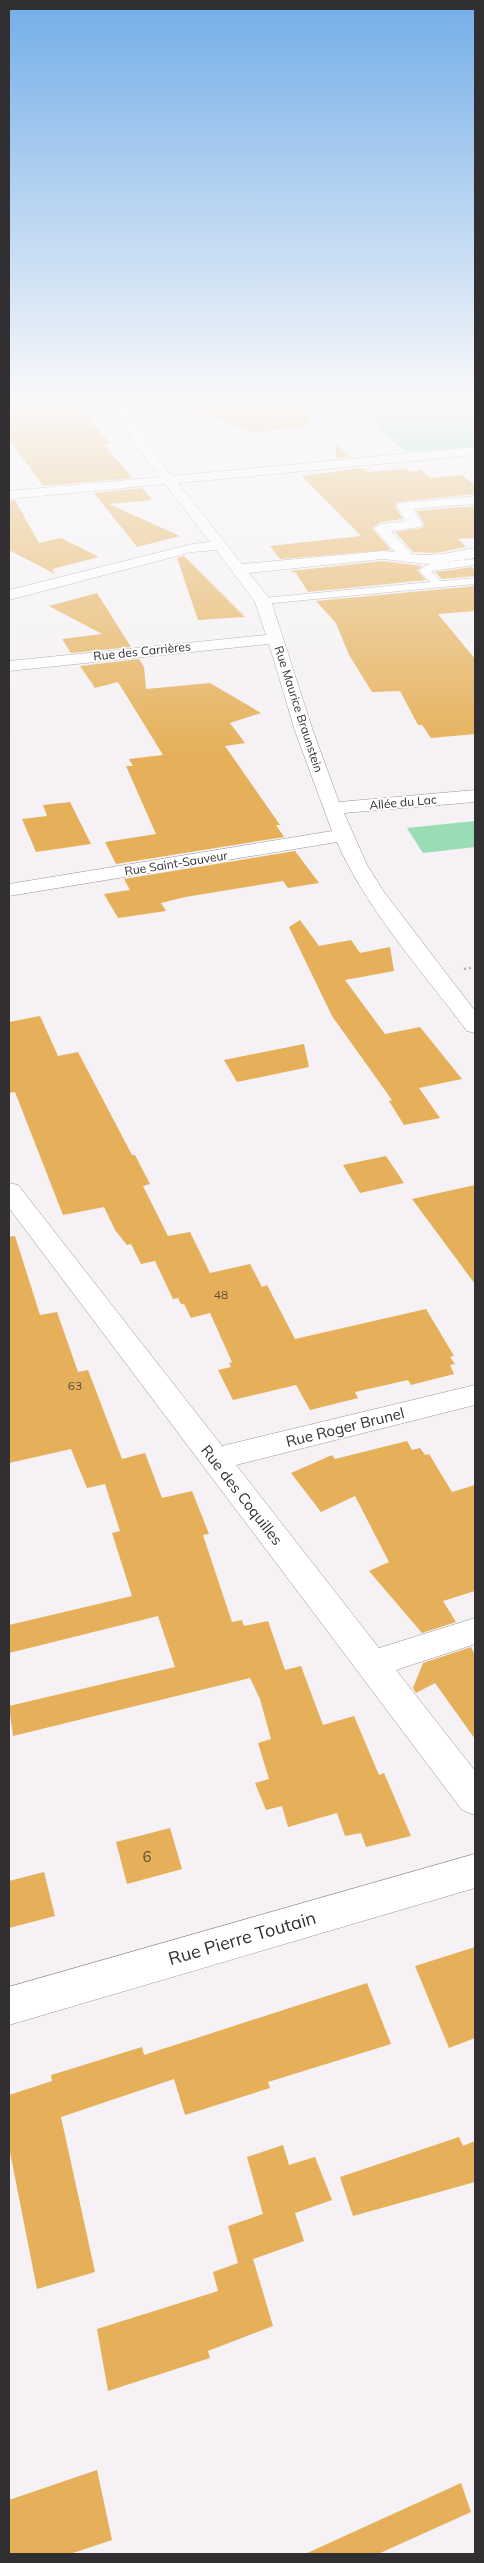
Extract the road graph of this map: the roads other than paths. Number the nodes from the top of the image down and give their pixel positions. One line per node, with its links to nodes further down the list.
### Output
1 (198, 517): 3 (street, Rue Maurice Braunstein)
2 (410, 517): 5 (street)
3 (221, 545): 7 (street, Rue Maurice Braunstein); 10 (street)
4 (475, 552): 5 (street)
5 (409, 559): 7 (street)
6 (475, 562): 9 (lane)
7 (239, 569): 11 (street, Rue Maurice Braunstein)
8 (475, 581): 9 (lane)
9 (438, 585): 11 (lane)
10 (9, 595)
11 (263, 601): 12 (street, Rue Maurice Braunstein)
12 (276, 639): 13 (street, Rue des Carrières); 15 (street, Rue Maurice Braunstein)
13 (9, 666)
14 (475, 796): 15 (street, Allée du Lac)
15 (332, 808): 16 (street, Rue Maurice Braunstein)
16 (343, 836): 17 (street, Rue Saint-Sauveur); 18 (street, Rue Maurice Braunstein)
17 (9, 890)
18 (475, 1026)
19 (9, 1191): 21 (street, Rue des Coquilles)
20 (475, 1395): 21 (street, Rue Roger Brunel)
21 (215, 1459): 23 (street, Rue des Coquilles)
22 (475, 1631): 23 (street)
23 (373, 1664): 24 (street, Rue des Coquilles)
24 (475, 1799)
25 (475, 1871): 26 (street, Rue Pierre Toutain)
26 (9, 2006)

